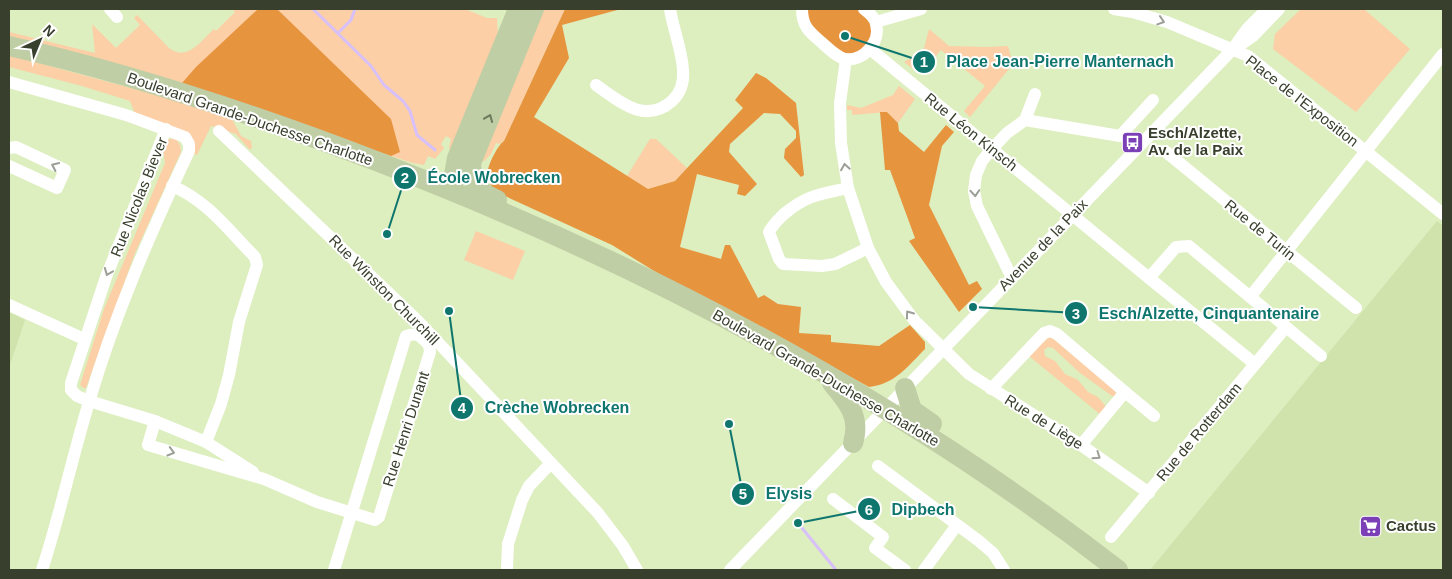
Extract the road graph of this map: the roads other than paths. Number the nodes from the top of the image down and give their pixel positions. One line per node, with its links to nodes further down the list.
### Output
1 (518, 9): 27 (main road)
2 (534, 9): 27 (main road, one-way to 2)
3 (670, 9): 17 (street)
4 (802, 9): 15 (street)
5 (864, 9): 10 (street)
6 (921, 9): 10 (street)
7 (1114, 9): 13 (street, Place de l'Exposition, one-way to 13)
8 (1267, 9): 13 (street, Avenue de la Paix)
9 (1279, 9): 13 (street, Avenue de la Paix)
10 (876, 22): 12 (street)
11 (9, 46): 29 (main road, Boulevard Grande-Duchesse Charlotte)
12 (870, 49): 15 (street); 24 (street, Rue Léon Kinsch)
13 (1232, 50): 26 (street, Place de l'Exposition); 34 (street, Avenue de la Paix)
14 (1443, 54): 26 (street, Place de l'Exposition)
15 (846, 59): 31 (street, Rue de Liège, one-way to 15)
16 (9, 82): 21 (street)
17 (596, 85)
18 (1035, 94): 20 (street)
19 (1154, 100): 20 (street)
20 (1025, 120): 24 (street)
21 (166, 129): 30 (street, Rue Nicolas Biever); 44 (street, Rue Nicolas Biever, one-way to 44)
22 (219, 131): 59 (street, Rue Winston Churchill)
23 (9, 148): 28 (street, one-way to 23)
24 (992, 149): 34 (street, Rue Léon Kinsch); 37 (street, one-way to 37)
25 (1165, 151): 36 (street, Rue de Turin)
26 (1366, 152): 33 (street); 36 (street)
27 (464, 161): 29 (main road); 32 (main road); 39 (main road, Boulevard Grande-Duchesse Charlotte)
28 (9, 166)
29 (426, 180): 32 (main road, Boulevard Grande-Duchesse Charlotte)
30 (172, 186): 52 (street, Rue Nicolas Biever); 56 (street)
31 (848, 188): 35 (street, Rue de Liège); 35 (street)
32 (451, 190): 39 (main road, Boulevard Grande-Duchesse Charlotte)
33 (1443, 214)
34 (1072, 215): 37 (street, Avenue de la Paix); 38 (street, Rue Léon Kinsch)
35 (868, 248): 45 (street, Rue de Liège, one-way to 35)
36 (1287, 251): 40 (street); 42 (street, Rue de Turin)
37 (1012, 278): 45 (street, Avenue de la Paix)
38 (1149, 278): 40 (street); 47 (street, Rue Léon Kinsch)
39 (651, 280): 48 (main road, Boulevard Grande-Duchesse Charlotte)
40 (1250, 297): 43 (street)
41 (9, 305): 44 (street)
42 (1356, 308)
43 (1286, 327): 46 (street); 47 (street, Rue de Rotterdam)
44 (84, 339): 52 (street, Rue Nicolas Biever)
45 (942, 350): 49 (street, Avenue de la Paix); 50 (street, Rue de Liège)
46 (1321, 356)
47 (1255, 364): 62 (street, Rue de Rotterdam)
48 (825, 374): 53 (main road, Boulevard Grande-Duchesse Charlotte); 57 (main road)
49 (905, 388): 53 (street, Avenue de la Paix); 65 (main road)
50 (991, 389): 51 (street); 58 (street, Rue de Liège)
51 (1125, 392): 54 (street); 58 (street)
52 (89, 401): 55 (street); 69 (street, Rue Nicolas Biever)
53 (886, 409): 57 (street, Avenue de la Paix); 65 (main road, Boulevard Grande-Duchesse Charlotte)
54 (1154, 416)
55 (155, 421): 56 (street); 61 (street, one-way to 61)
56 (206, 442): 61 (street)
57 (852, 443): 72 (street, Avenue de la Paix)
58 (1081, 445): 62 (street, Rue de Liège, one-way to 62)
59 (551, 463): 68 (street); 71 (street, Rue Winston Churchill)
60 (878, 466): 66 (street)
61 (264, 479): 64 (street)
62 (1148, 493): 67 (street, Rue de Rotterdam)
63 (833, 499): 73 (street)
64 (350, 513): 64 (street, Rue Henri Dunant); 70 (street, Rue Henri Dunant)
65 (1053, 522): 76 (main road, Boulevard Grande-Duchesse Charlotte)
66 (957, 525): 74 (street); 75 (street)
67 (1111, 537)
68 (507, 568)
69 (42, 570)
70 (334, 570)
71 (637, 570)
72 (730, 570)
73 (905, 570)
74 (924, 570)
75 (1004, 570)
76 (1118, 570)

